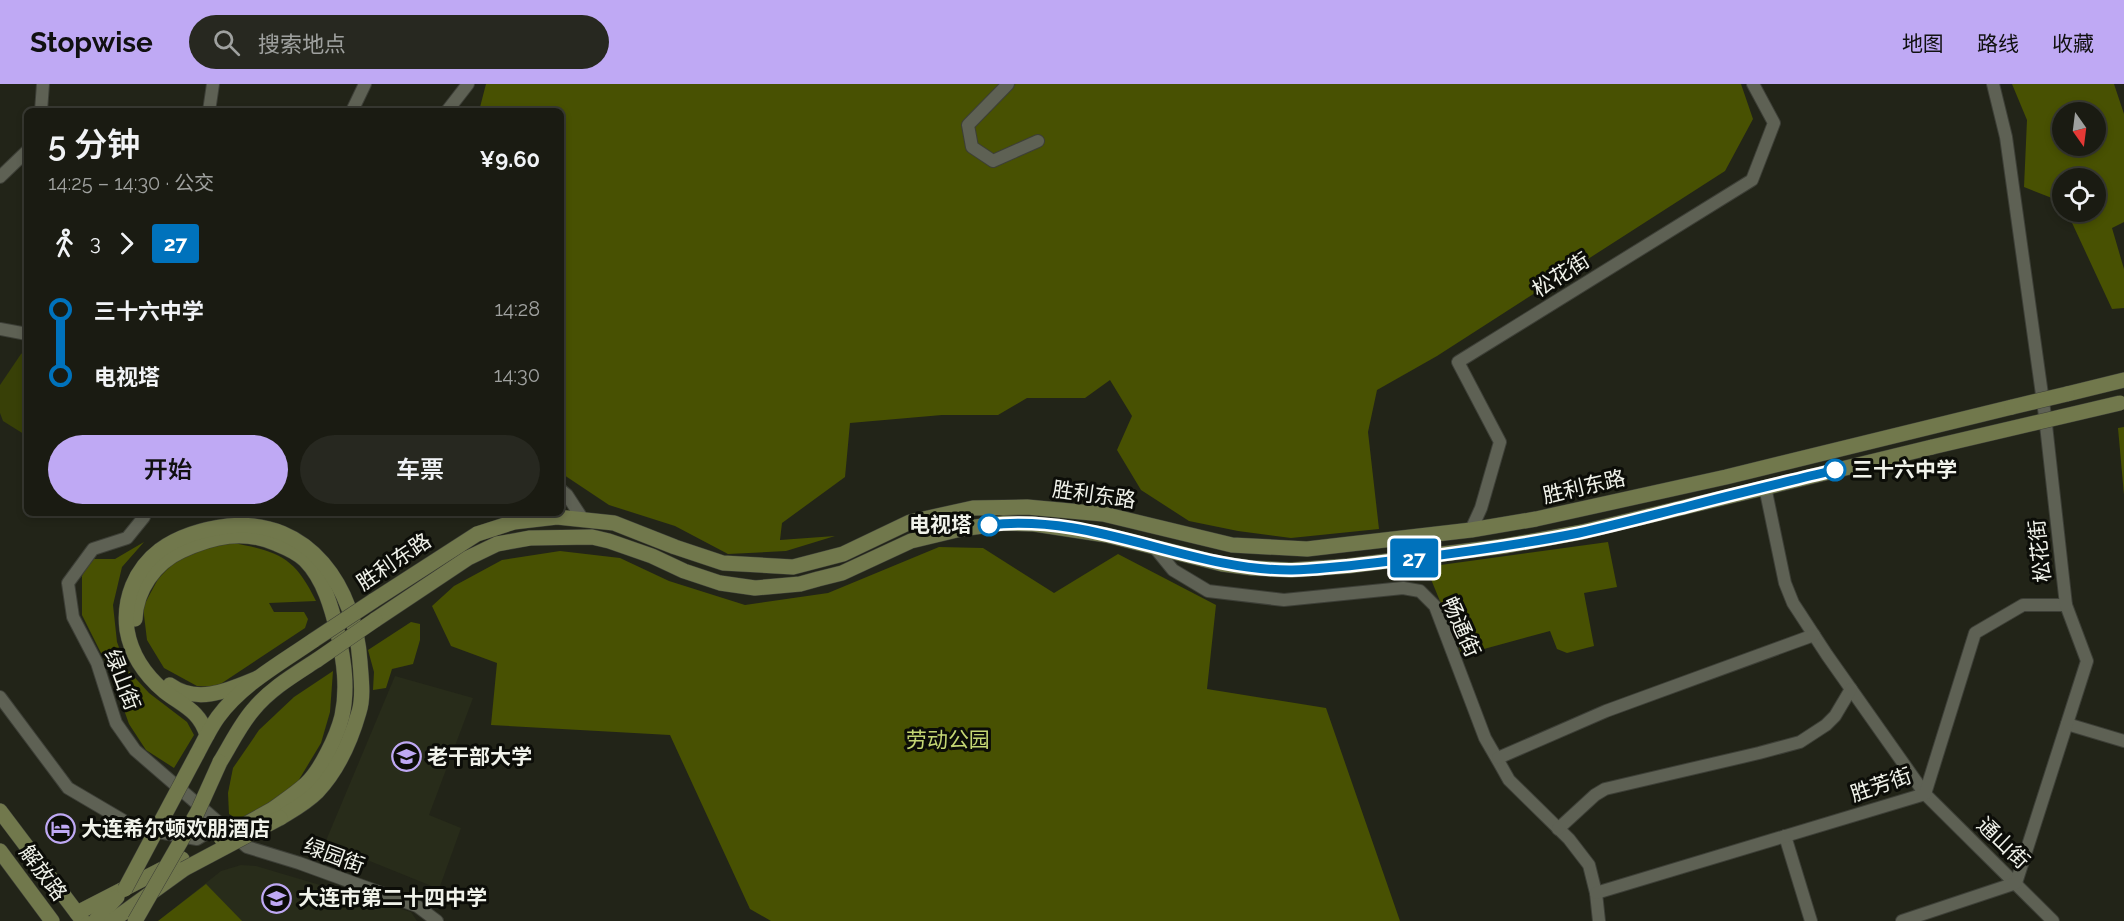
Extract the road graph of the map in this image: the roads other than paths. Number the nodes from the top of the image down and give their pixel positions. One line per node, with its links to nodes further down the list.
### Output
1 (43, 84): 8 (street)
2 (213, 84): 9 (street)
3 (365, 84): 10 (street)
4 (468, 84): 11 (street)
5 (1008, 84): 12 (street)
6 (1753, 84): 23 (street, 松花街)
7 (1993, 84): 25 (street, 松花街)
8 (41, 108)
9 (209, 108)
10 (353, 108)
11 (449, 108)
12 (1038, 141)
13 (24, 154): 14 (street)
14 (0, 177)
15 (0, 328): 16 (street)
16 (24, 333)
17 (2124, 380): 23 (main road, 胜利东路, bridge)
18 (2122, 403): 19 (main road, 胜利东路, bridge)
19 (1765, 487): 24 (main road, 胜利东路); 26 (street, 通山街)
20 (564, 492): 22 (street)
21 (144, 516): 37 (street, 绿山街)
22 (582, 518): 23 (main road, 胜利东路); 27 (main road, 胜利东路, bridge)
23 (1471, 530)
24 (1155, 548): 33 (street, 畅通街); 50 (main road, 胜利东路, bridge)
25 (2066, 605): 30 (street, 松花街); 34 (street, 胜芳街)
26 (1814, 635): 28 (street, 通山街); 33 (street)
27 (258, 678): 31 (main road, 胜利东路); 36 (main road)
28 (1851, 689): 34 (street, 通山街); 38 (street)
29 (0, 698): 37 (street)
30 (2067, 724): 32 (street); 43 (street, 松花街)
31 (207, 735): 36 (main road); 44 (main road, 胜利东路, bridge)
32 (2124, 741)
33 (1498, 758): 38 (street, 畅通街)
34 (1925, 794): 39 (street, 胜芳街); 43 (street, 通山街)
35 (0, 811): 46 (main road, 解放路)
36 (277, 814): 42 (main road, bridge)
37 (221, 824): 40 (street, 绿山街)
38 (1558, 829): 45 (street, 畅通街)
39 (1785, 837): 45 (street, 胜芳街); 53 (street)
40 (247, 847): 51 (street, 绿园街)
41 (0, 851): 47 (main road, 解放路)
42 (183, 864): 46 (main road); 49 (main road)
43 (2016, 883): 54 (street); 55 (street, 通山街)
44 (125, 889): 48 (main road); 49 (main road)
45 (1596, 893): 52 (street, 畅通街)
46 (79, 918)
47 (52, 921)
48 (95, 921)
49 (111, 921)
50 (135, 921)
51 (437, 921)
52 (1599, 921)
53 (1811, 921)
54 (1902, 921)
55 (2053, 921)

